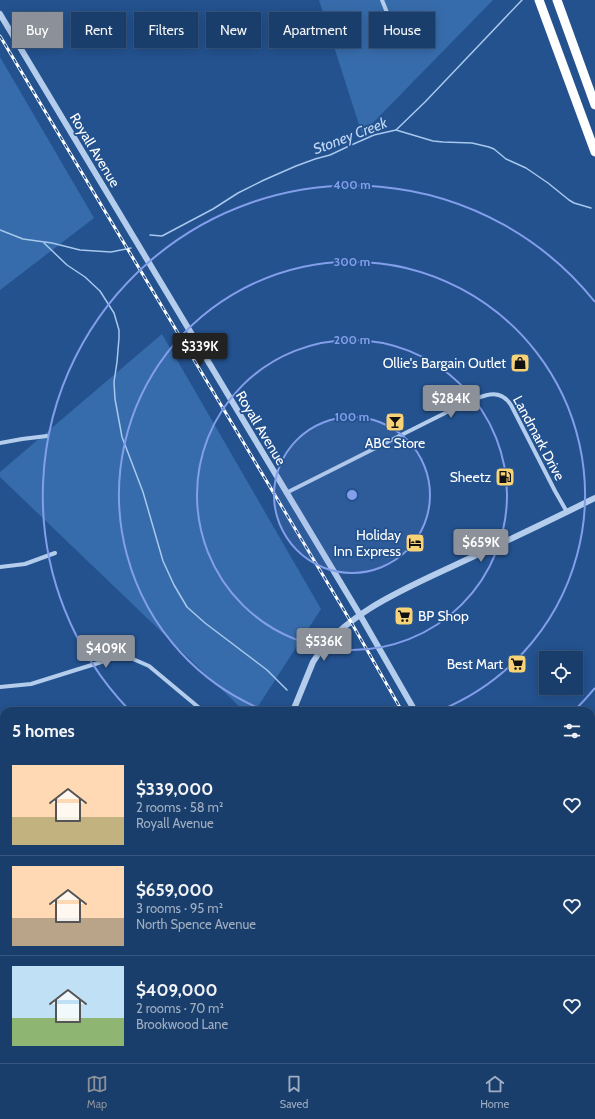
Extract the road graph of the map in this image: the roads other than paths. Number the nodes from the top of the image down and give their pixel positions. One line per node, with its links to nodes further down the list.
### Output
1 (382, 0): 4 (street)
2 (539, 0): 7 (highway)
3 (557, 0): 6 (highway)
4 (387, 12)
5 (0, 14): 10 (street, Royall Avenue)
6 (595, 105)
7 (595, 152)
8 (47, 436): 9 (street)
9 (0, 443)
10 (286, 493): 12 (street, Landmark Drive); 15 (street, Royall Avenue)
11 (595, 498): 12 (street)
12 (567, 512): 15 (street)
13 (55, 553): 14 (street)
14 (0, 567)
15 (360, 615): 18 (street); 19 (street, Royall Avenue)
16 (0, 687): 17 (street)
17 (198, 707)
18 (295, 707)
19 (413, 707)

